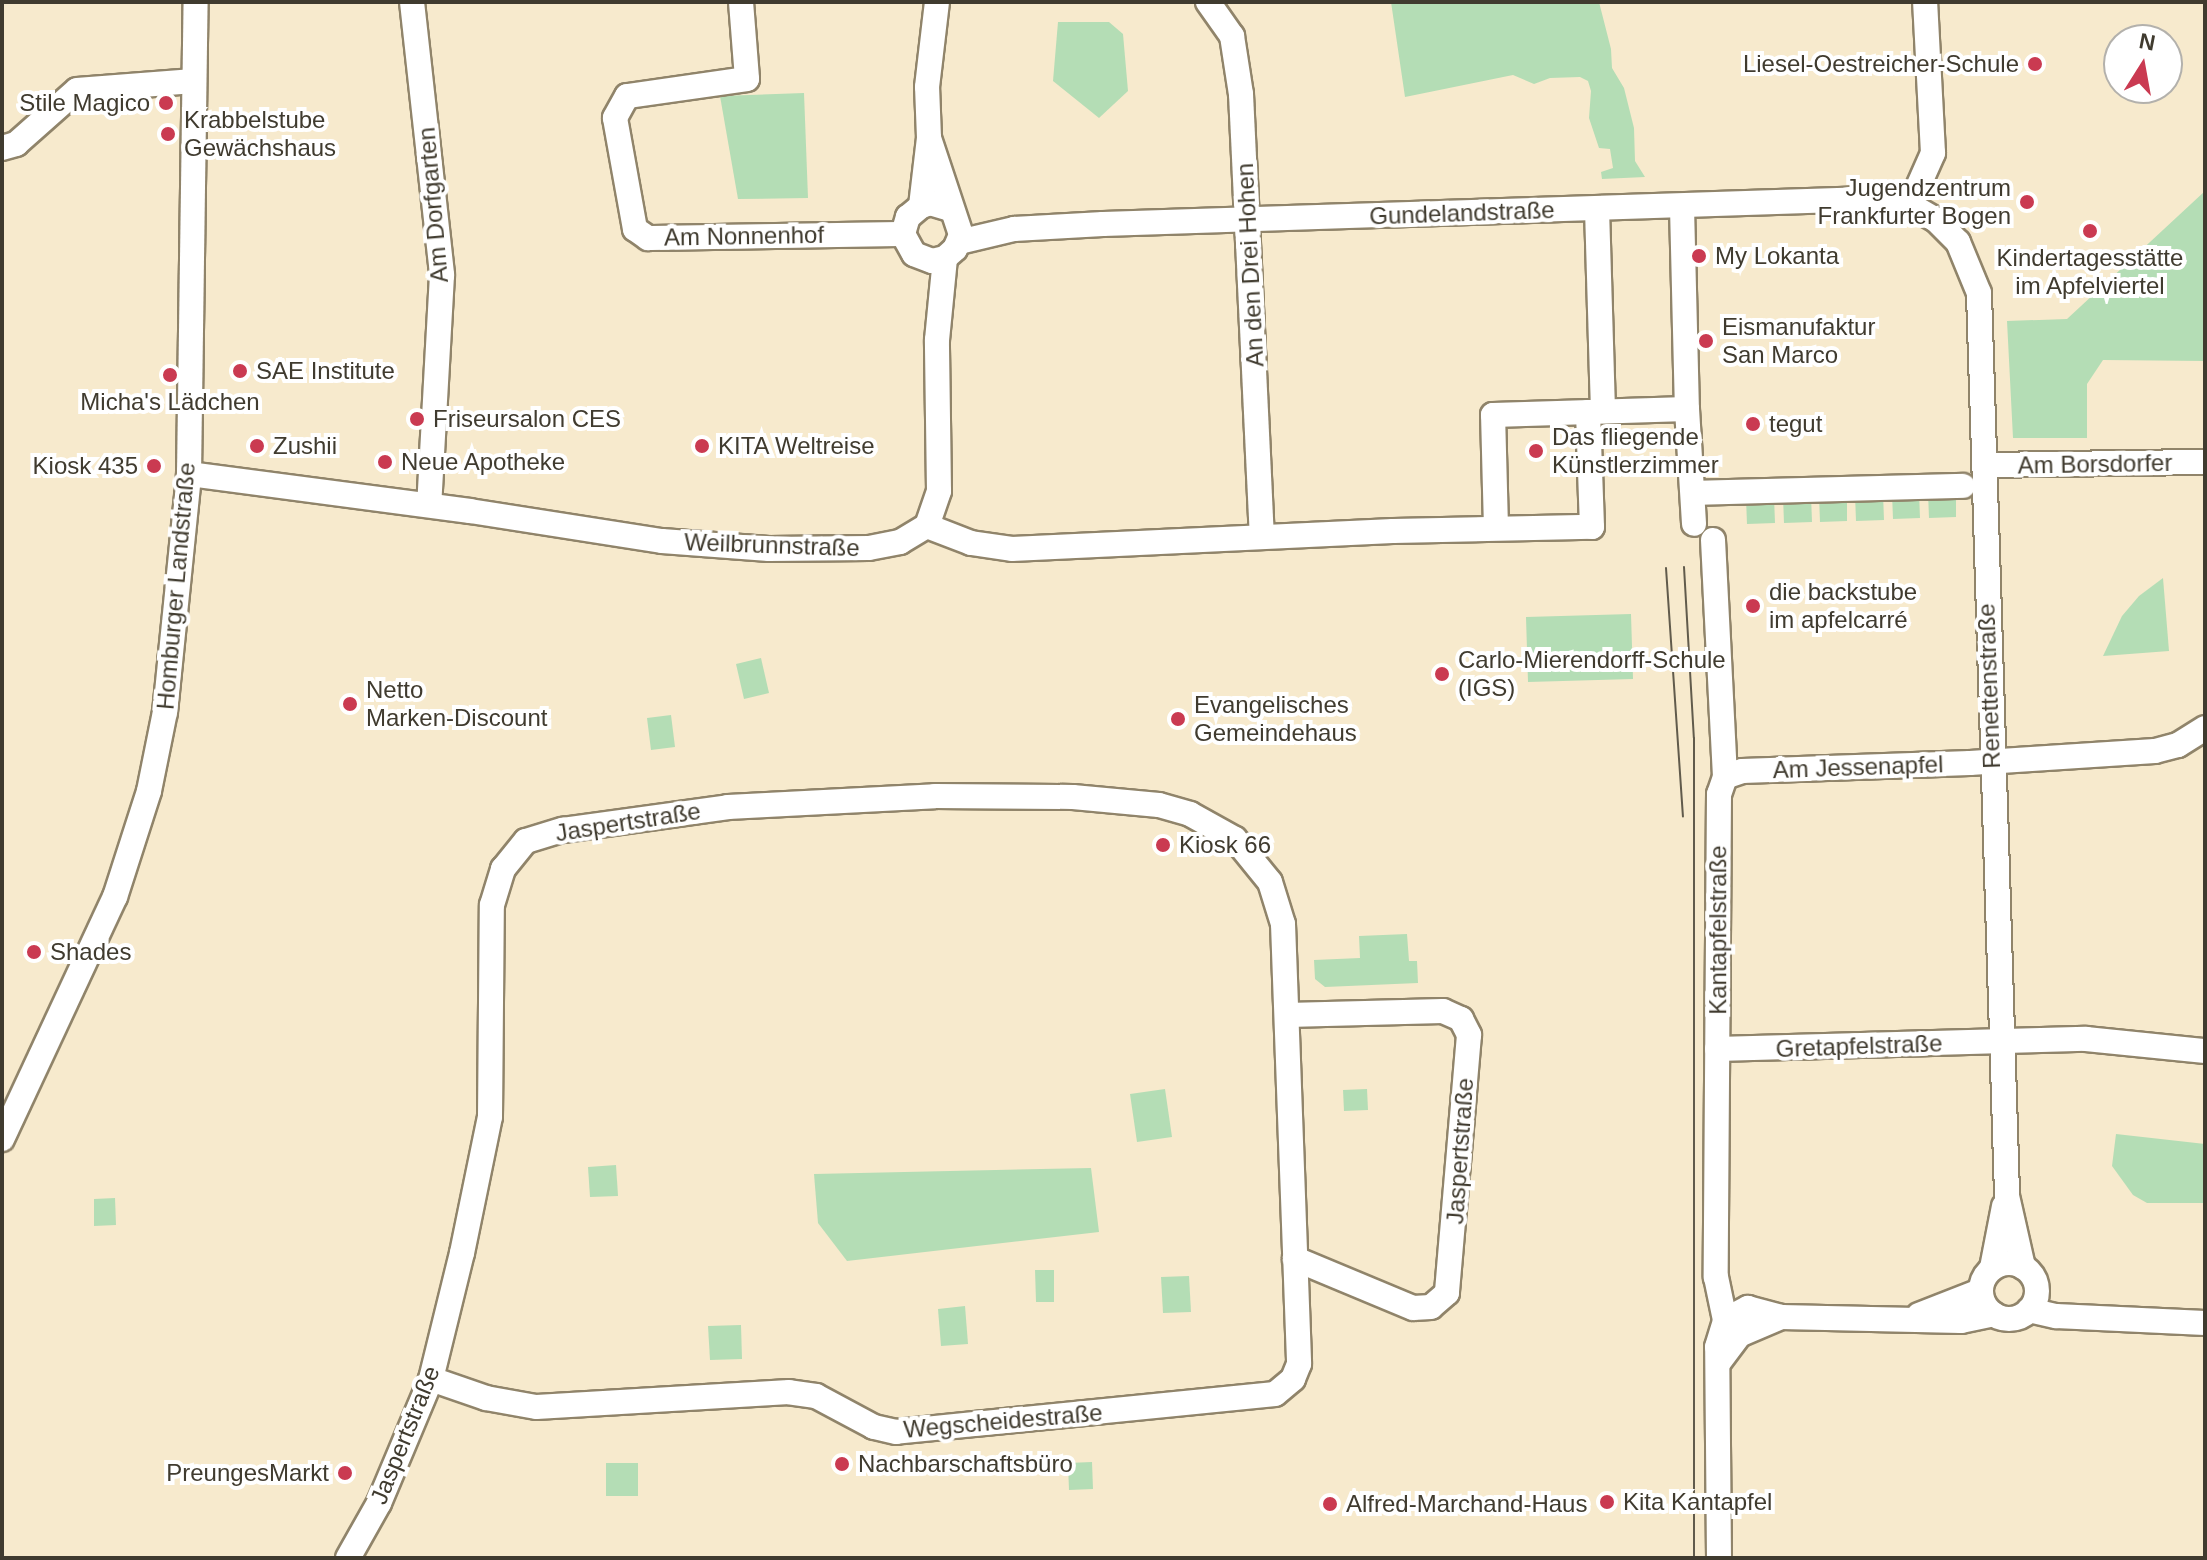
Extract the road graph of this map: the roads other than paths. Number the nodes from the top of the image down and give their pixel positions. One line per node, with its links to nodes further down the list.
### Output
1 (196, 2): 7 (street, Homburger Landstraße)
2 (412, 2): 26 (street, Am Dorfgarten)
3 (741, 2): 16 (street, Am Nonnenhof)
4 (937, 2): 8 (street)
5 (1208, 2): 14 (street, An den Drei Hohen)
6 (1925, 2): 10 (street)
7 (194, 81): 9 (street); 23 (street, Homburger Landstraße)
8 (929, 138): 11 (street); 15 (street)
9 (2, 148)
10 (1910, 205): 12 (street, Gundelandstraße); 22 (street, Renettenstraße)
11 (921, 206): 15 (street); 16 (street)
12 (1682, 207): 13 (street, Gundelandstraße); 19 (street)
13 (1597, 209): 14 (street, Gundelandstraße); 20 (street)
14 (1249, 221): 15 (street, Gundelandstraße); 30 (street, An den Drei Hohen)
15 (953, 232): 17 (street); 18 (street)
16 (903, 234): 17 (street)
17 (919, 257): 18 (street)
18 (937, 340): 28 (street)
19 (1687, 409): 20 (street); 25 (street)
20 (1596, 412): 29 (street); 29 (street)
21 (2205, 462): 22 (street, Am Borsdorfer)
22 (1985, 465): 33 (street, Renettenstraße)
23 (189, 474): 26 (street, Weilbrunnstraße); 39 (street, Homburger Landstraße)
24 (1963, 486): 25 (street)
25 (1693, 493): 27 (street)
26 (429, 505): 28 (street, Weilbrunnstraße)
27 (1694, 524)
28 (927, 526): 30 (street)
29 (1496, 528): 30 (street)
30 (1262, 537)
31 (1713, 540): 34 (street, Kantapfelstraße)
32 (2205, 728): 33 (street)
33 (1992, 762): 34 (street, Am Jessenapfel); 36 (street, Renettenstraße)
34 (1725, 777): 37 (street, Kantapfelstraße)
35 (1287, 1015): 41 (street, Jaspertstraße); 41 (street, Jaspertstraße); 52 (street, Jaspertstraße)
36 (2002, 1042): 37 (street, Gretapfelstraße); 38 (street, Gretapfelstraße); 40 (street, Renettenstraße)
37 (1717, 1049): 48 (street, Kantapfelstraße)
38 (2205, 1051)
39 (2, 1139)
40 (2007, 1196): 42 (street, Renettenstraße); 43 (street, Renettenstraße)
41 (1295, 1259): 53 (street, Jaspertstraße)
42 (2023, 1267): 43 (street); 45 (street)
43 (1992, 1268): 44 (street)
44 (1980, 1291): 46 (street); 49 (street)
45 (2033, 1299): 46 (street); 50 (street)
46 (1993, 1314): 49 (street)
47 (1781, 1317): 48 (street); 49 (street); 51 (street)
48 (1725, 1320): 51 (street)
49 (1907, 1320)
50 (2205, 1323)
51 (1719, 1362): 55 (street)
52 (431, 1379): 53 (street, Wegscheidestraße); 54 (street, Jaspertstraße)
53 (1293, 1379)
54 (348, 1558)
55 (1719, 1558)

